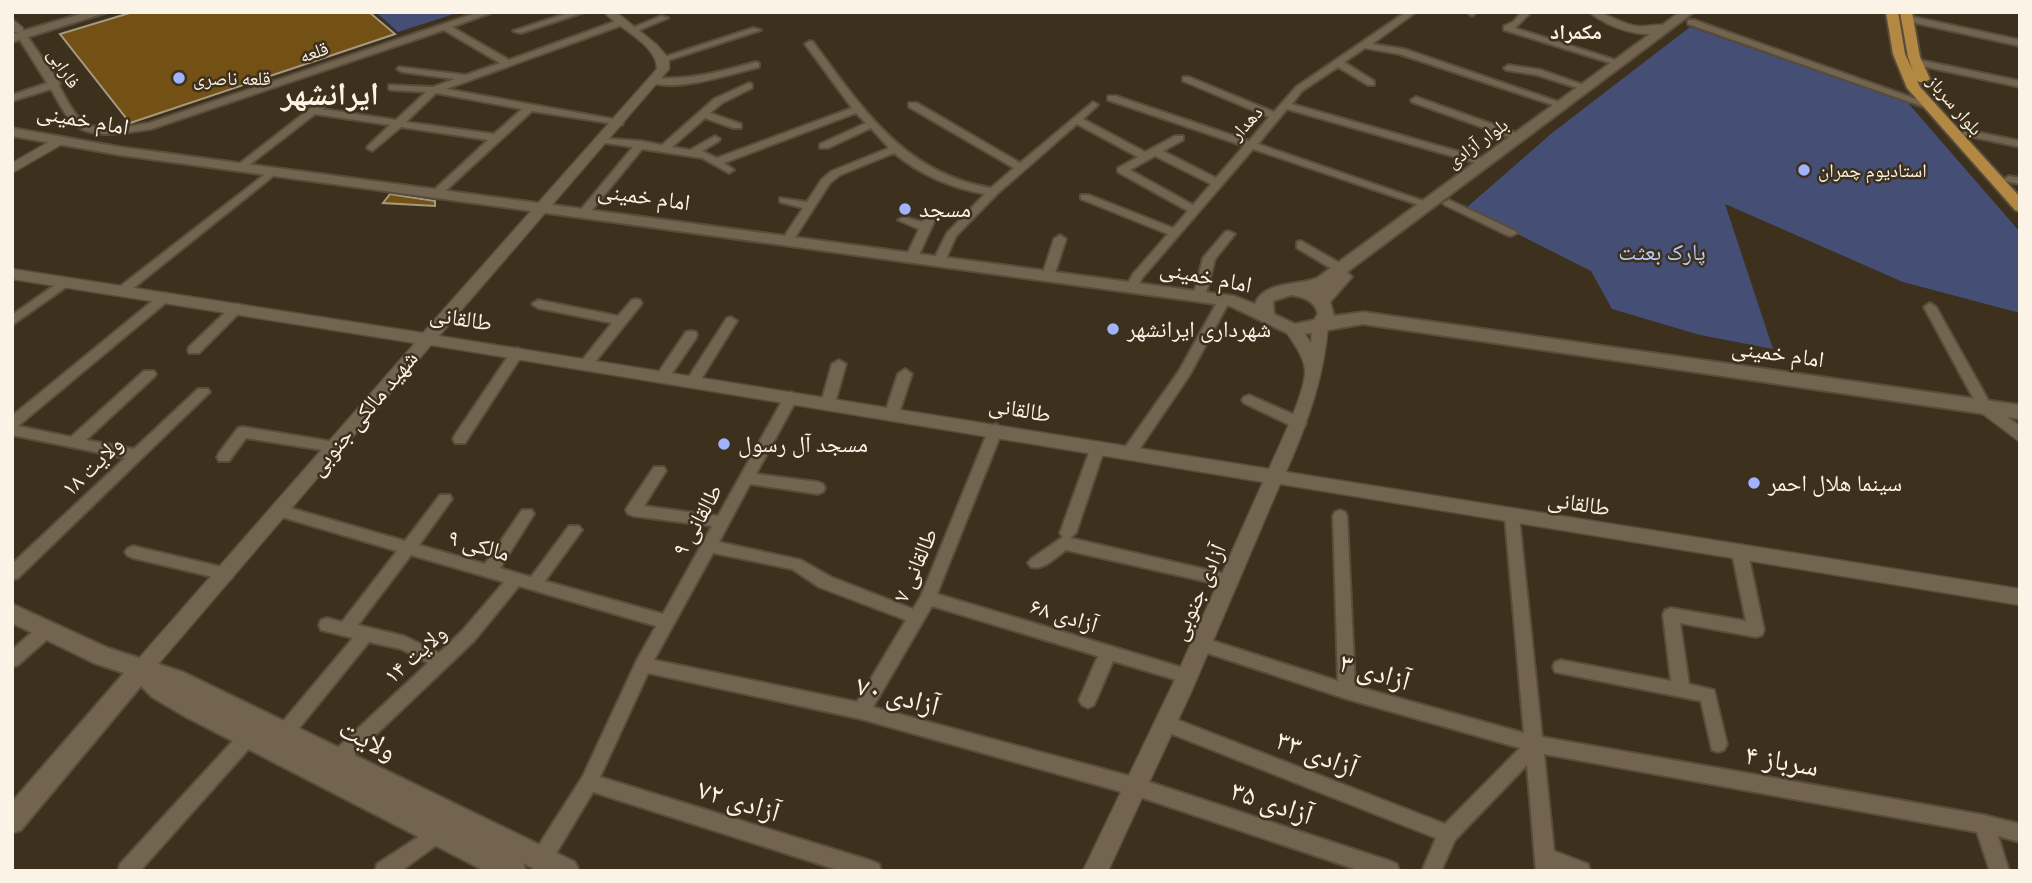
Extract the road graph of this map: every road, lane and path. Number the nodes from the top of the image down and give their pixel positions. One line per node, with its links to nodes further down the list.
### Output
1 (84, 12): 19 (main road)
2 (102, 12): 19 (main road)
3 (489, 12): 15 (street, قلعه)
4 (581, 12): 20 (street)
5 (609, 12): 14 (street)
6 (1412, 12): 24 (street, دهدار)
7 (1527, 12): 30 (street)
8 (1594, 12): 18 (street)
9 (1705, 12): 11 (main road, بلوار آزادی)
10 (1892, 12): 53 (main road, بلوار سرباز)
11 (1688, 15): 16 (main road, بلوار آزادی); 53 (street); 96 (main road, بلوار آزادی)
12 (1907, 16): 21 (street); 29 (main road, بلوار سرباز)
13 (664, 18): 14 (street)
14 (627, 26): 25 (street); 27 (street)
15 (445, 27): 27 (street); 60 (street, قلعه)
16 (1664, 28): 18 (street); 23 (main road, بلوار آزادی)
17 (756, 30): 25 (street)
18 (1634, 30): 23 (street)
19 (16, 31): 39 (street, فارابی)
20 (519, 31)
21 (2020, 43)
22 (810, 44): 55 (street)
23 (1644, 44): 30 (main road, بلوار آزادی)
24 (1363, 45): 28 (street, دهدار); 52 (street)
25 (663, 59): 37 (street, شهید مالکی جنوبی)
26 (1975, 59): 34 (street)
27 (506, 62): 35 (street)
28 (1337, 62): 38 (street); 51 (street, دهدار)
29 (1915, 62): 34 (street); 66 (main road, بلوار سرباز)
30 (1620, 63): 43 (main road, بلوار آزادی)
31 (756, 65): 37 (street)
32 (1509, 68): 43 (street)
33 (402, 69): 35 (street)
34 (1976, 73): 40 (street)
35 (464, 77): 44 (street)
36 (1186, 79): 58 (street)
37 (655, 81): 62 (street, شهید مالکی جنوبی)
38 (1371, 83)
39 (55, 84): 45 (street); 60 (street, فارابی)
40 (2020, 84)
41 (749, 86): 57 (street)
42 (392, 87): 44 (street)
43 (1587, 88): 52 (main road, بلوار آزادی)
44 (434, 90): 54 (street); 61 (street)
45 (12, 97)
46 (1112, 98): 74 (street)
47 (329, 99): 56 (street)
48 (1416, 100): 67 (street)
49 (913, 105): 85 (street)
50 (1093, 105): 59 (street)
51 (1286, 105): 58 (street, دهدار); 83 (street)
52 (1563, 105): 67 (main road, بلوار آزادی)
53 (1928, 105): 100 (main road, بلوار سرباز)
54 (531, 106): 62 (street); 68 (street)
55 (858, 108): 63 (street); 82 (street)
56 (314, 111): 61 (street); 84 (street)
57 (703, 114): 64 (street); 77 (street)
58 (1275, 116): 74 (street, دهدار)
59 (1076, 120): 81 (street); 85 (street)
60 (76, 121)
61 (401, 122): 68 (street); 78 (street)
62 (618, 122): 72 (street, شهید مالکی جنوبی)
63 (873, 123): 76 (street); 79 (street)
64 (737, 126)
65 (12, 132): 71 (main road, امام خمینی)
66 (1967, 133): 75 (street); 89 (main road, بلوار سرباز)
67 (1519, 136): 83 (main road, بلوار آزادی)
68 (497, 138): 93 (street)
69 (1179, 138): 81 (street)
70 (715, 139): 80 (street)
71 (59, 140): 84 (main road, امام خمینی); 86 (street)
72 (603, 140): 73 (street); 99 (street, شهید مالکی جنوبی)
73 (641, 144): 77 (street); 102 (street)
74 (1251, 144): 90 (street, دهدار); 97 (street)
75 (2020, 144)
76 (824, 146)
77 (666, 147): 80 (street)
78 (372, 148)
79 (895, 149): 92 (street); 98 (street)
80 (694, 152): 82 (street)
81 (1151, 155): 90 (street); 101 (street)
82 (716, 162): 87 (street)
83 (1484, 162): 97 (main road, بلوار آزادی)
84 (240, 167): 88 (main road, امام خمینی)
85 (1021, 168): 92 (street)
86 (12, 169)
87 (729, 170)
88 (273, 172): 93 (main road, امام خمینی); 119 (street)
89 (2014, 180): 91 (main road, بلوار سرباز)
90 (1217, 183): 101 (street, دهدار)
91 (2020, 190)
92 (993, 192): 113 (street)
93 (437, 193): 99 (main road, امام خمینی)
94 (1085, 197): 106 (street)
95 (784, 200): 98 (street)
96 (1449, 203): 107 (street); 128 (main road, بلوار آزادی)
97 (1426, 204): 114 (main road, بلوار آزادی)
98 (811, 206): 110 (street)
99 (542, 207): 102 (main road, امام خمینی); 135 (street, شهید مالکی جنوبی)
100 (2020, 207)
101 (1194, 210): 106 (street, دهدار)
102 (584, 213): 110 (main road, امام خمینی)
103 (932, 213): 105 (street)
104 (904, 220): 105 (street)
105 (926, 227): 112 (street)
106 (1175, 233): 118 (street, دهدار)
107 (1511, 233)
108 (1229, 234): 122 (street)
109 (1060, 239): 116 (street)
110 (788, 240): 112 (main road, امام خمینی)
111 (1301, 245): 114 (street)
112 (912, 257): 113 (main road, امام خمینی)
113 (939, 261): 116 (main road, امام خمینی)
114 (1341, 269): 120 (main road, بلوار آزادی)
115 (12, 274): 117 (street, طالقانی)
116 (1048, 276): 118 (main road, امام خمینی)
117 (65, 282): 119 (street, طالقانی); 130 (street)
118 (1132, 287): 122 (main road, امام خمینی)
119 (122, 291): 121 (street, طالقانی)
120 (1277, 291): 123 (main road, بلوار آزادی); 128 (main road); 129 (main road)
121 (165, 297): 127 (street, طالقانی); 153 (street)
122 (1199, 297): 123 (main road, امام خمینی)
123 (1229, 301): 129 (main road, امام خمینی); 162 (street)
124 (636, 303): 131 (street)
125 (538, 304): 131 (street)
126 (1930, 307): 149 (street)
127 (237, 308): 135 (street, طالقانی); 136 (street)
128 (1323, 315): 133 (main road, امام خمینی); 140 (street, آزادی جنوبی); 149 (main road, امام خمینی)
129 (1266, 317): 133 (main road, امام خمینی)
130 (12, 321)
131 (621, 321): 138 (street)
132 (731, 321): 144 (street)
133 (1293, 330): 140 (street)
134 (691, 335): 143 (street)
135 (428, 338): 137 (street, طالقانی); 160 (street, شهید مالکی جنوبی)
136 (194, 349)
137 (518, 352): 138 (street, طالقانی); 158 (street)
138 (586, 364): 143 (street, طالقانی)
139 (839, 364): 148 (street)
140 (1314, 372): 152 (street, آزادی جنوبی)
141 (149, 374): 159 (street)
142 (905, 374): 150 (street)
143 (663, 376): 144 (street, طالقانی)
144 (693, 381): 146 (street, طالقانی)
145 (203, 392): 163 (street, ولایت ۱۸)
146 (791, 397): 148 (street, طالقانی); 167 (street, طالقانی ۹)
147 (1249, 400): 152 (street)
148 (828, 403): 150 (street, طالقانی)
149 (1985, 407): 151 (main road, امام خمینی); 157 (street)
150 (892, 413): 154 (street, طالقانی)
151 (2020, 414): 155 (street)
152 (1298, 423): 166 (street, آزادی جنوبی)
153 (12, 424)
154 (996, 429): 161 (street, طالقانی); 189 (street, طالقانی ۷)
155 (2020, 429)
156 (12, 430): 159 (street)
157 (2020, 436)
158 (460, 439)
159 (74, 442): 163 (street)
160 (335, 447): 164 (street); 170 (street, شهید مالکی جنوبی)
161 (1098, 447): 162 (street, طالقانی); 176 (street)
162 (1129, 453): 166 (street, طالقانی)
163 (137, 454): 183 (street, ولایت ۱۸)
164 (224, 457)
165 (659, 471): 174 (street)
166 (1274, 477): 173 (street, طالقانی); 186 (street, آزادی جنوبی)
167 (746, 478): 168 (street); 174 (street, طالقانی ۹)
168 (818, 488)
169 (446, 499): 178 (street)
170 (279, 511): 178 (street, مالکی ۹); 184 (street, شهید مالکی جنوبی)
171 (527, 514): 182 (street)
172 (1340, 516): 206 (street)
173 (1512, 517): 180 (street, طالقانی); 212 (street)
174 (722, 522): 177 (street, طالقانی ۹)
175 (574, 530): 187 (street)
176 (1068, 533)
177 (708, 546): 191 (street); 192 (street, طالقانی ۹)
178 (406, 548): 182 (street, مالکی ۹); 194 (street)
179 (133, 552): 184 (street)
180 (1740, 553): 188 (street, طالقانی); 205 (street)
181 (1036, 562): 186 (street)
182 (489, 571): 185 (street, مالکی ۹)
183 (12, 574)
184 (226, 574): 203 (street, شهید مالکی جنوبی)
185 (515, 579): 187 (street, مالکی ۹); 200 (street, ولایت ۱۴)
186 (1230, 581): 197 (street, آزادی جنوبی)
187 (534, 584): 192 (street, مالکی ۹)
188 (2020, 597)
189 (928, 598): 191 (street, طالقانی ۷); 198 (street, آزادی ۶۸)
190 (12, 613): 195 (main road, ولایت)
191 (917, 617): 208 (street, طالقانی ۷)
192 (666, 622): 201 (street, طالقانی ۹)
193 (327, 625): 194 (street)
194 (346, 629): 196 (street)
195 (46, 630): 199 (street); 203 (main road, ولایت)
196 (367, 633): 200 (street); 210 (street)
197 (1201, 644): 204 (street, آزادی جنوبی); 206 (street, آزادی ۳)
198 (1108, 652): 204 (street, آزادی ۶۸); 207 (street)
199 (12, 660)
200 (440, 661): 214 (street, ولایت ۱۴)
201 (643, 665): 208 (street, آزادی ۷۰); 215 (street, طالقانی ۹)
202 (1561, 667): 205 (street)
203 (141, 670): 210 (main road, ولایت); 211 (main road, ولایت); 217 (main road, شهید مالکی جنوبی)
204 (1187, 676): 209 (street, آزادی جنوبی)
205 (1681, 690): 213 (street)
206 (1347, 691): 212 (street, آزادی ۳)
207 (1088, 701)
208 (861, 711): 216 (street, آزادی ۷۰)
209 (1166, 723): 216 (street, آزادی جنوبی); 221 (street, آزادی ۳۳)
210 (285, 732): 214 (main road, ولایت)
211 (248, 737): 219 (main road, ولایت); 224 (street)
212 (1535, 744): 218 (street, سرباز ۴); 221 (street); 223 (street)
213 (1717, 744)
214 (339, 758): 222 (main road, ولایت)
215 (589, 782): 222 (street, طالقانی ۹); 228 (street, آزادی ۷۲)
216 (1136, 787): 229 (street, آزادی جنوبی); 230 (street, آزادی ۳۵)
217 (12, 821)
218 (1984, 824): 220 (street, سرباز ۴); 233 (street)
219 (438, 833): 225 (street); 226 (main road, ولایت)
220 (2020, 833)
221 (1448, 834): 231 (street)
222 (542, 858): 227 (main road, ولایت)
223 (1545, 864): 232 (street)
224 (127, 871)
225 (384, 871)
226 (513, 871)
227 (566, 871)
228 (872, 871)
229 (1095, 871)
230 (1390, 871)
231 (1431, 871)
232 (1581, 871)
233 (2000, 871)

